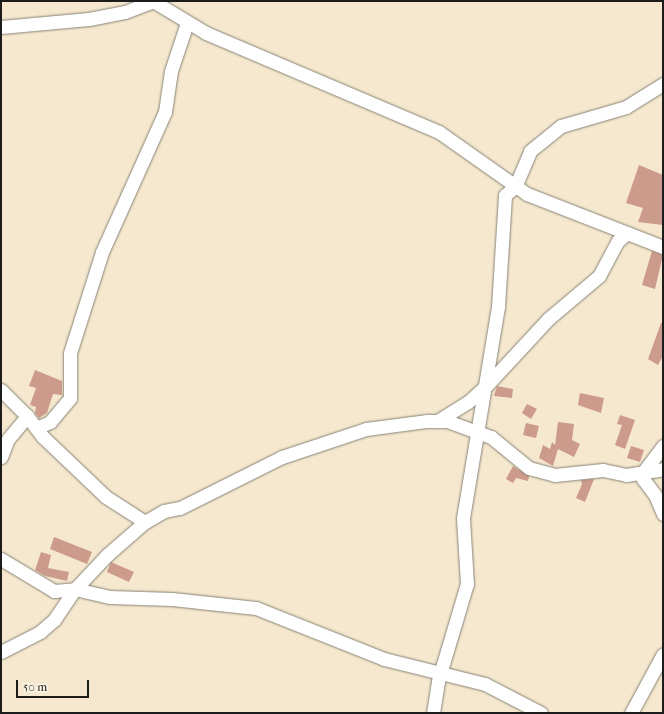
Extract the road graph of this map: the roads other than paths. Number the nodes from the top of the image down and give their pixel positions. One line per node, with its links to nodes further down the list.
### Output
1 (153, 1): 2 (street); 3 (street)
2 (187, 23): 5 (street); 12 (street)
3 (1, 27)
4 (663, 84): 5 (street)
5 (515, 187): 6 (street); 8 (street)
6 (627, 233): 7 (street); 8 (street)
7 (663, 247)
8 (486, 386): 11 (street); 13 (street)
9 (1, 390): 10 (street)
10 (27, 416): 12 (street); 15 (street)
11 (439, 420): 13 (street); 19 (street)
12 (36, 428): 19 (street)
13 (478, 432): 17 (street); 24 (street)
14 (663, 446): 17 (street)
15 (1, 457)
16 (663, 469): 17 (street)
17 (644, 471): 18 (street)
18 (663, 514)
19 (145, 522): 21 (street)
20 (1, 558): 21 (street)
21 (75, 589): 22 (street); 24 (street)
22 (1, 652)
23 (663, 654): 27 (street)
24 (441, 671): 25 (street); 26 (street)
25 (433, 713)
26 (541, 713)
27 (631, 713)

